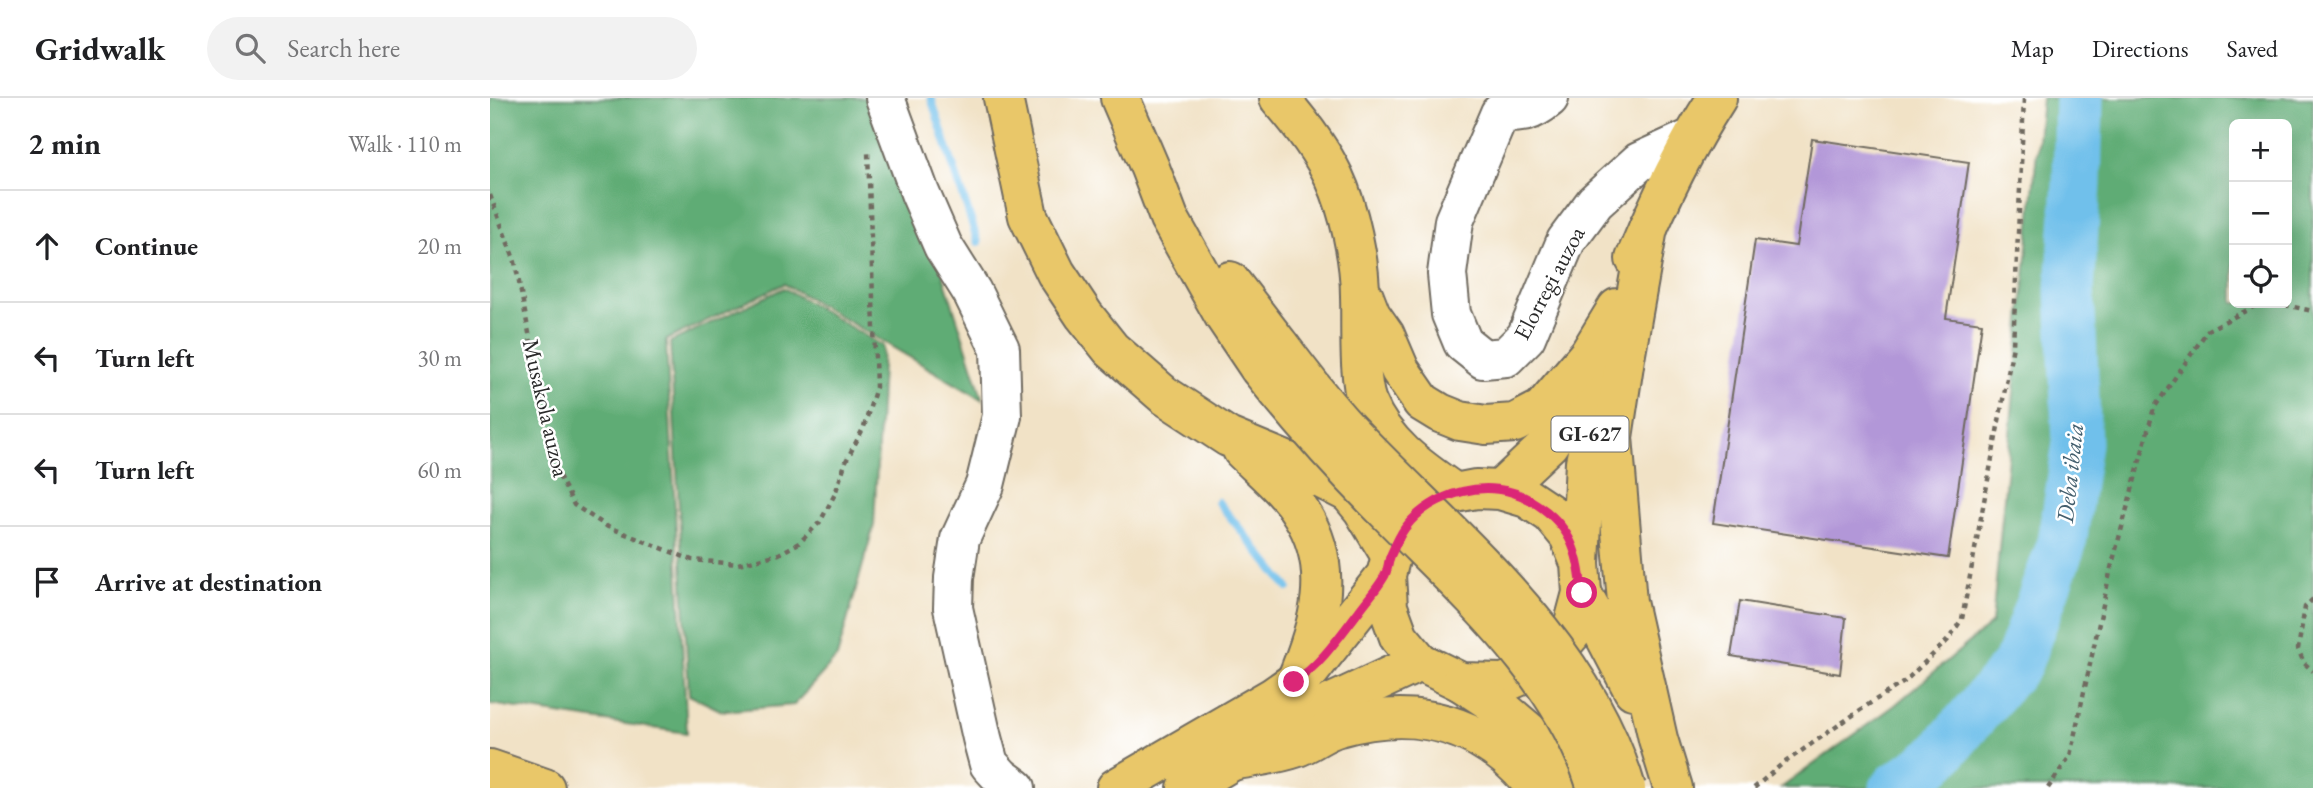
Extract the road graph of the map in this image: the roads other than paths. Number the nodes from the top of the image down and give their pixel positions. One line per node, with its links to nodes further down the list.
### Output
1 (885, 98): 24 (street)
2 (1003, 98): 13 (main road)
3 (1119, 98): 12 (main road)
4 (1279, 98): 10 (main road)
5 (1549, 98): 7 (street, Elorregi auzoa)
6 (1717, 98): 8 (main road, GI-627)
7 (1489, 105): 8 (street, Elorregi auzoa)
8 (1692, 138): 9 (main road, GI-627)
9 (1648, 228): 11 (main road, GI-627); 21 (main road)
10 (1360, 289): 11 (main road); 15 (main road)
11 (1617, 308): 14 (main road, GI-627); 17 (main road, GI-627)
12 (1269, 357): 30 (main road, bridge); 31 (main road, bridge)
13 (1228, 436): 16 (main road); 19 (main road)
14 (1500, 489): 15 (main road); 17 (main road)
15 (1455, 493): 16 (main road)
16 (1388, 566): 18 (main road, GI-627); 19 (main road)
17 (1581, 578): 20 (main road, GI-627); 21 (main road)
18 (1420, 662): 20 (main road, GI-627); 22 (main road)
19 (1294, 682): 26 (main road)
20 (1461, 682): 29 (main road)
21 (1658, 739): 32 (main road)
22 (1231, 761): 27 (main road); 28 (main road)
23 (490, 769): 25 (main road)
24 (997, 780)
25 (545, 788)
26 (1116, 788)
27 (1186, 788)
28 (1536, 788)
29 (1563, 788)
30 (1598, 788)
31 (1626, 788)
32 (1673, 788)

